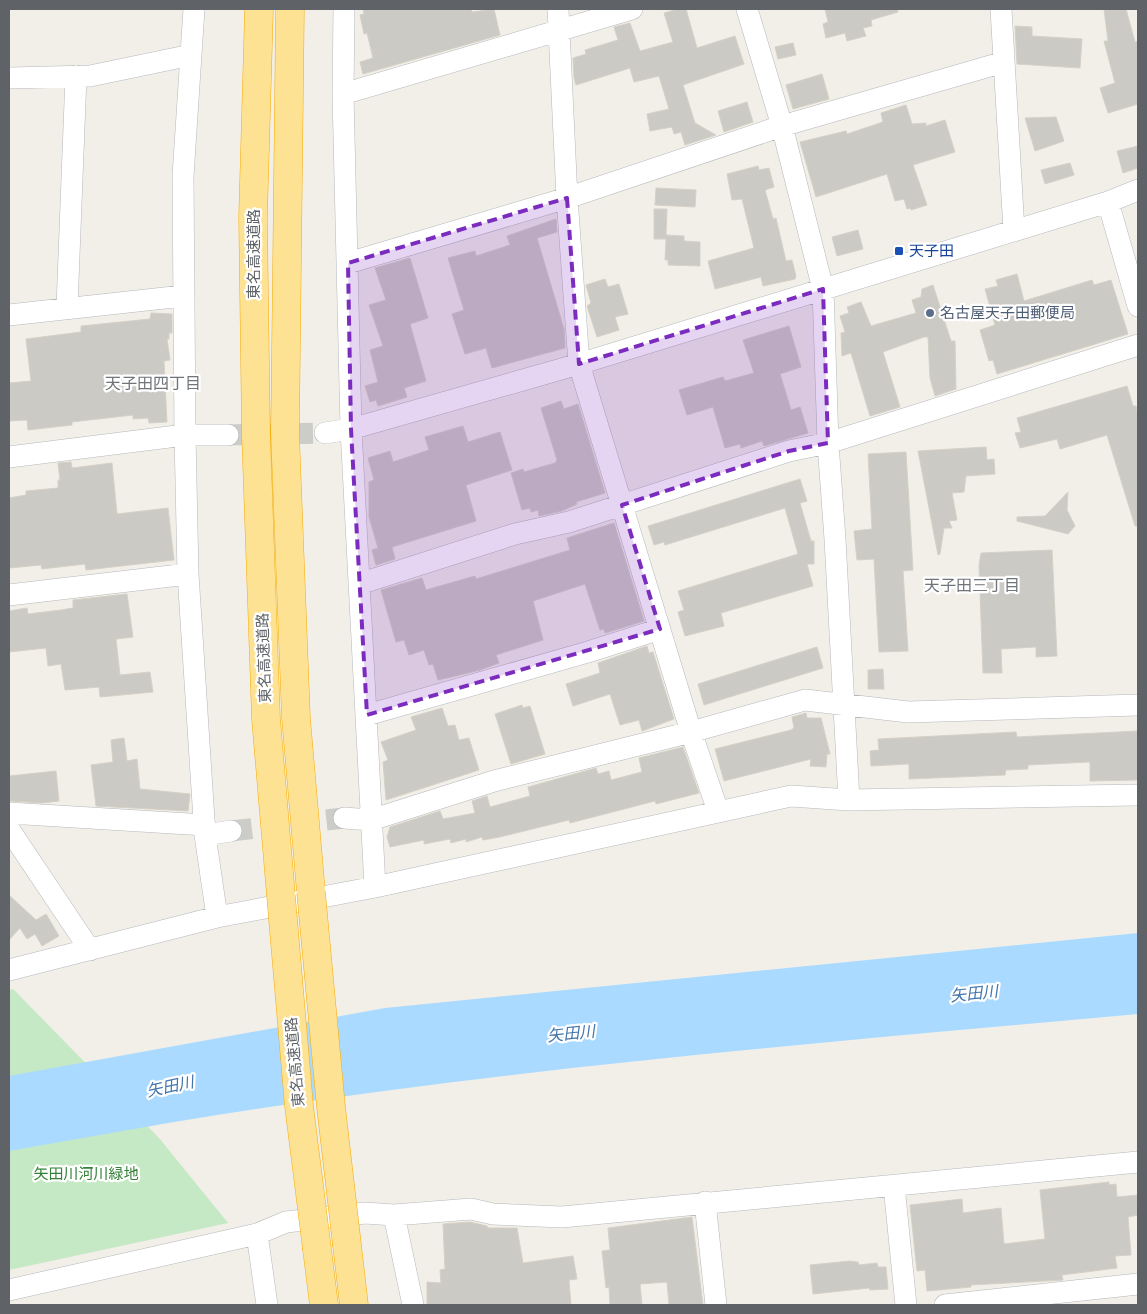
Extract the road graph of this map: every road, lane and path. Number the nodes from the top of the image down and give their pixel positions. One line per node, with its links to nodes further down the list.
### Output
1 (194, 9): 9 (street)
2 (259, 9): 63 (highway, 東名高速道路, bridge)
3 (290, 9): 64 (highway, 東名高速道路, bridge)
4 (344, 9): 13 (street)
5 (632, 9): 8 (street)
6 (747, 9): 14 (street)
7 (1001, 9): 10 (street)
8 (559, 19): 13 (street); 16 (street)
9 (191, 55): 11 (street); 21 (street)
10 (1004, 62): 14 (street); 18 (street)
11 (76, 76): 12 (street); 23 (street)
12 (9, 78)
13 (343, 94): 19 (street)
14 (782, 126): 16 (street); 20 (street)
15 (1138, 190): 17 (street)
16 (567, 198): 19 (street); 26 (street)
17 (1108, 202): 18 (street); 22 (street)
18 (1014, 231): 20 (street)
19 (348, 263): 27 (street)
20 (823, 289): 26 (street); 31 (street)
21 (183, 296): 23 (street); 29 (street)
22 (1138, 306)
23 (67, 307): 24 (street)
24 (9, 315)
25 (1138, 345): 31 (street)
26 (579, 364): 27 (street); 33 (street)
27 (351, 429): 28 (street); 35 (street)
28 (326, 433)
29 (185, 435): 30 (street); 32 (street); 34 (street)
30 (228, 435)
31 (828, 443): 33 (street); 39 (street)
32 (9, 457)
33 (622, 505): 35 (street); 37 (street)
34 (188, 574): 36 (street); 49 (street)
35 (359, 584): 40 (street)
36 (9, 595)
37 (660, 629): 40 (street); 41 (street)
38 (1138, 705): 39 (street)
39 (844, 706): 41 (street); 43 (street)
40 (367, 715): 47 (street)
41 (691, 732): 44 (street); 47 (street)
42 (1138, 795): 43 (street)
43 (849, 800): 44 (street)
44 (718, 811): 51 (street)
45 (9, 813): 49 (street)
46 (344, 818): 47 (street)
47 (371, 820): 51 (street)
48 (9, 829): 53 (street)
49 (205, 830): 50 (street); 52 (street)
50 (232, 831)
51 (374, 887): 52 (street)
52 (217, 917): 53 (street)
53 (90, 950): 54 (street)
54 (9, 970)
55 (1138, 1162): 56 (street)
56 (894, 1186): 57 (street); 67 (street)
57 (705, 1202): 58 (street); 66 (street)
58 (394, 1215): 59 (street); 65 (street)
59 (258, 1234): 61 (street); 62 (street)
60 (1138, 1284): 68 (street)
61 (9, 1290)
62 (267, 1305)
63 (324, 1305)
64 (354, 1305)
65 (413, 1305)
66 (716, 1305)
67 (906, 1305)
68 (945, 1305)

